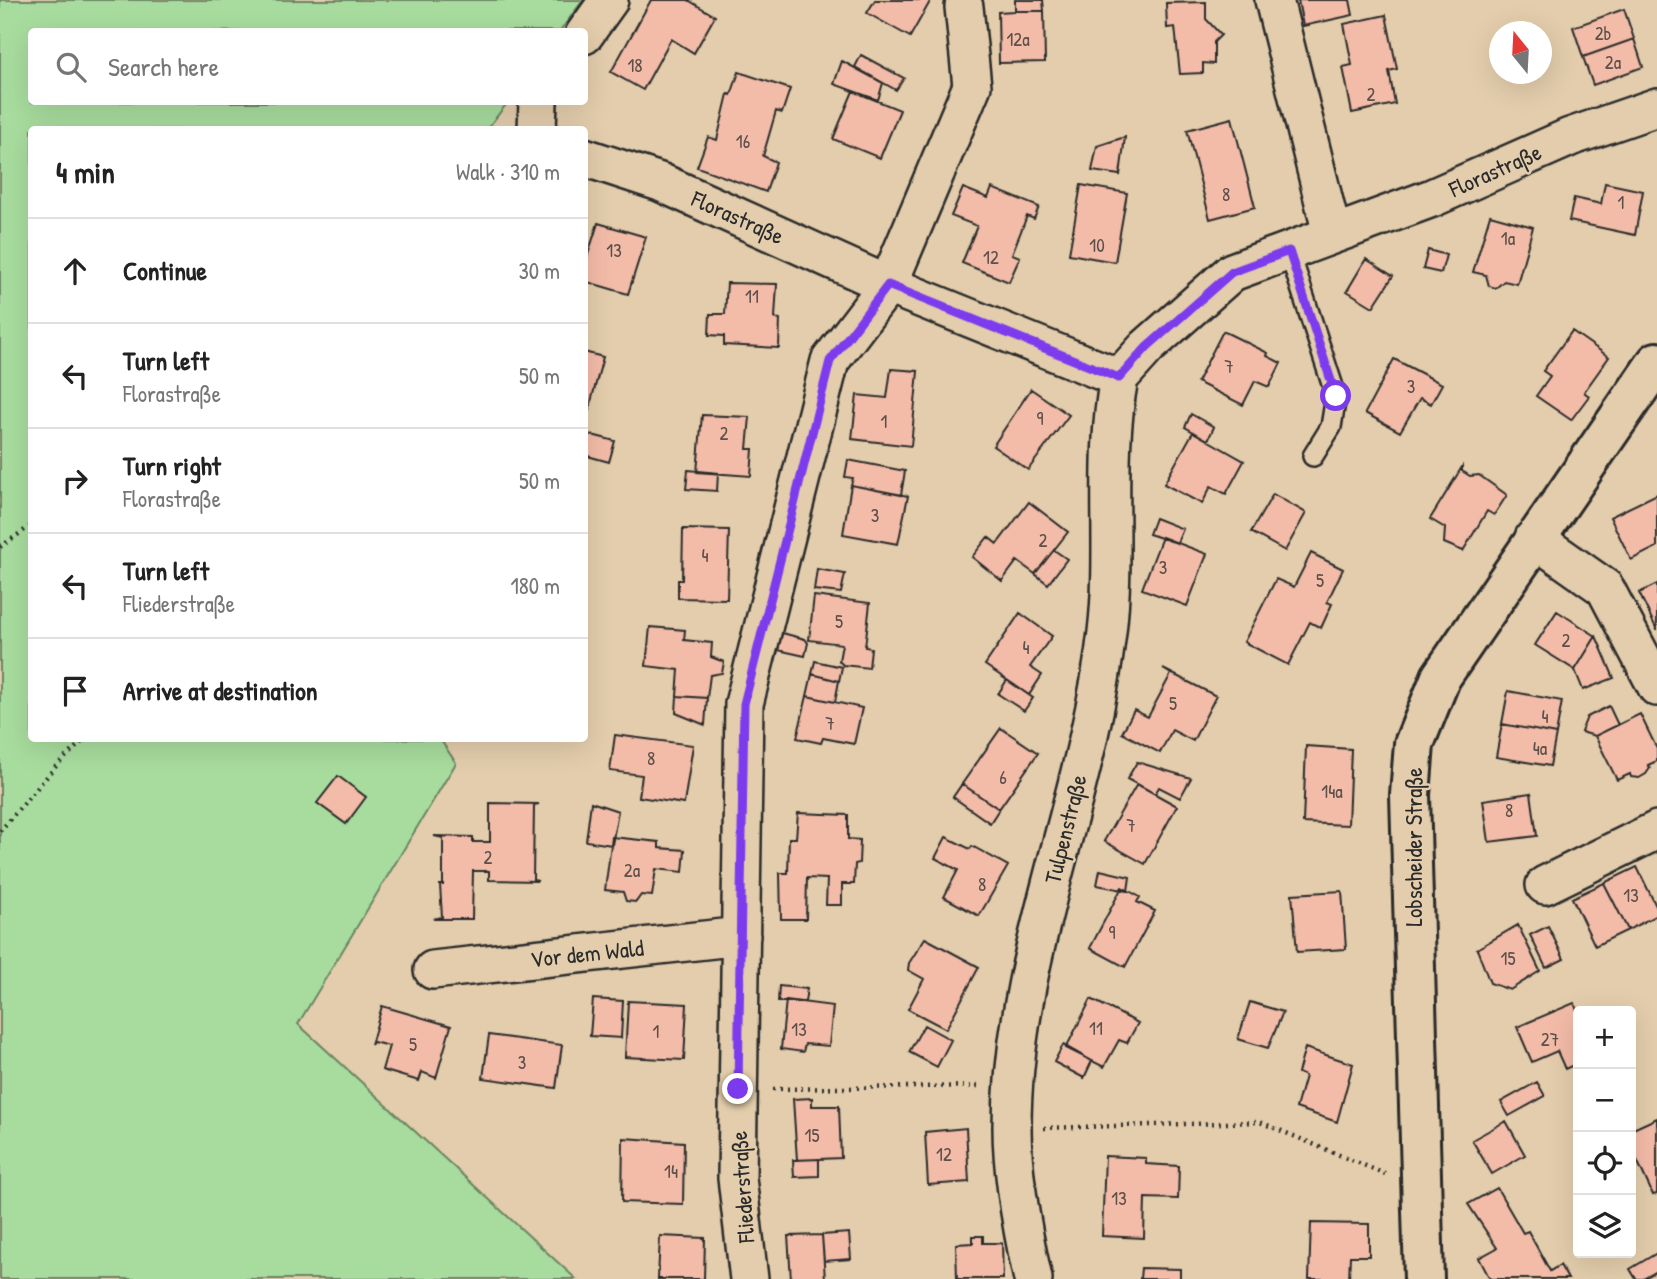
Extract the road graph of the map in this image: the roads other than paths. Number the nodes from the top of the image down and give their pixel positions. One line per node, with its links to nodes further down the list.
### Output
1 (609, 0): 4 (street)
2 (1274, 0): 9 (street)
3 (964, 7): 11 (street)
4 (588, 29)
5 (538, 105): 7 (street)
6 (1657, 107): 9 (street, Florastraße)
7 (537, 126)
8 (588, 158): 11 (street, Florastraße)
9 (1332, 234): 10 (street, Florastraße)
10 (1289, 251): 13 (street, Florastraße); 14 (lane)
11 (888, 285): 13 (street, Florastraße); 19 (street, Fliederstraße)
12 (1657, 362): 15 (street, Lobscheider Straße)
13 (1119, 378): 22 (street, Tulpenstraße)
14 (1313, 456)
15 (1534, 538): 16 (street); 23 (street, Lobscheider Straße)
16 (1657, 687)
17 (1657, 830): 18 (street)
18 (1545, 885)
19 (741, 936): 20 (street, Vor dem Wald); 21 (street, Fliederstraße)
20 (433, 970)
21 (749, 1279)
22 (1033, 1279)
23 (1424, 1279)

